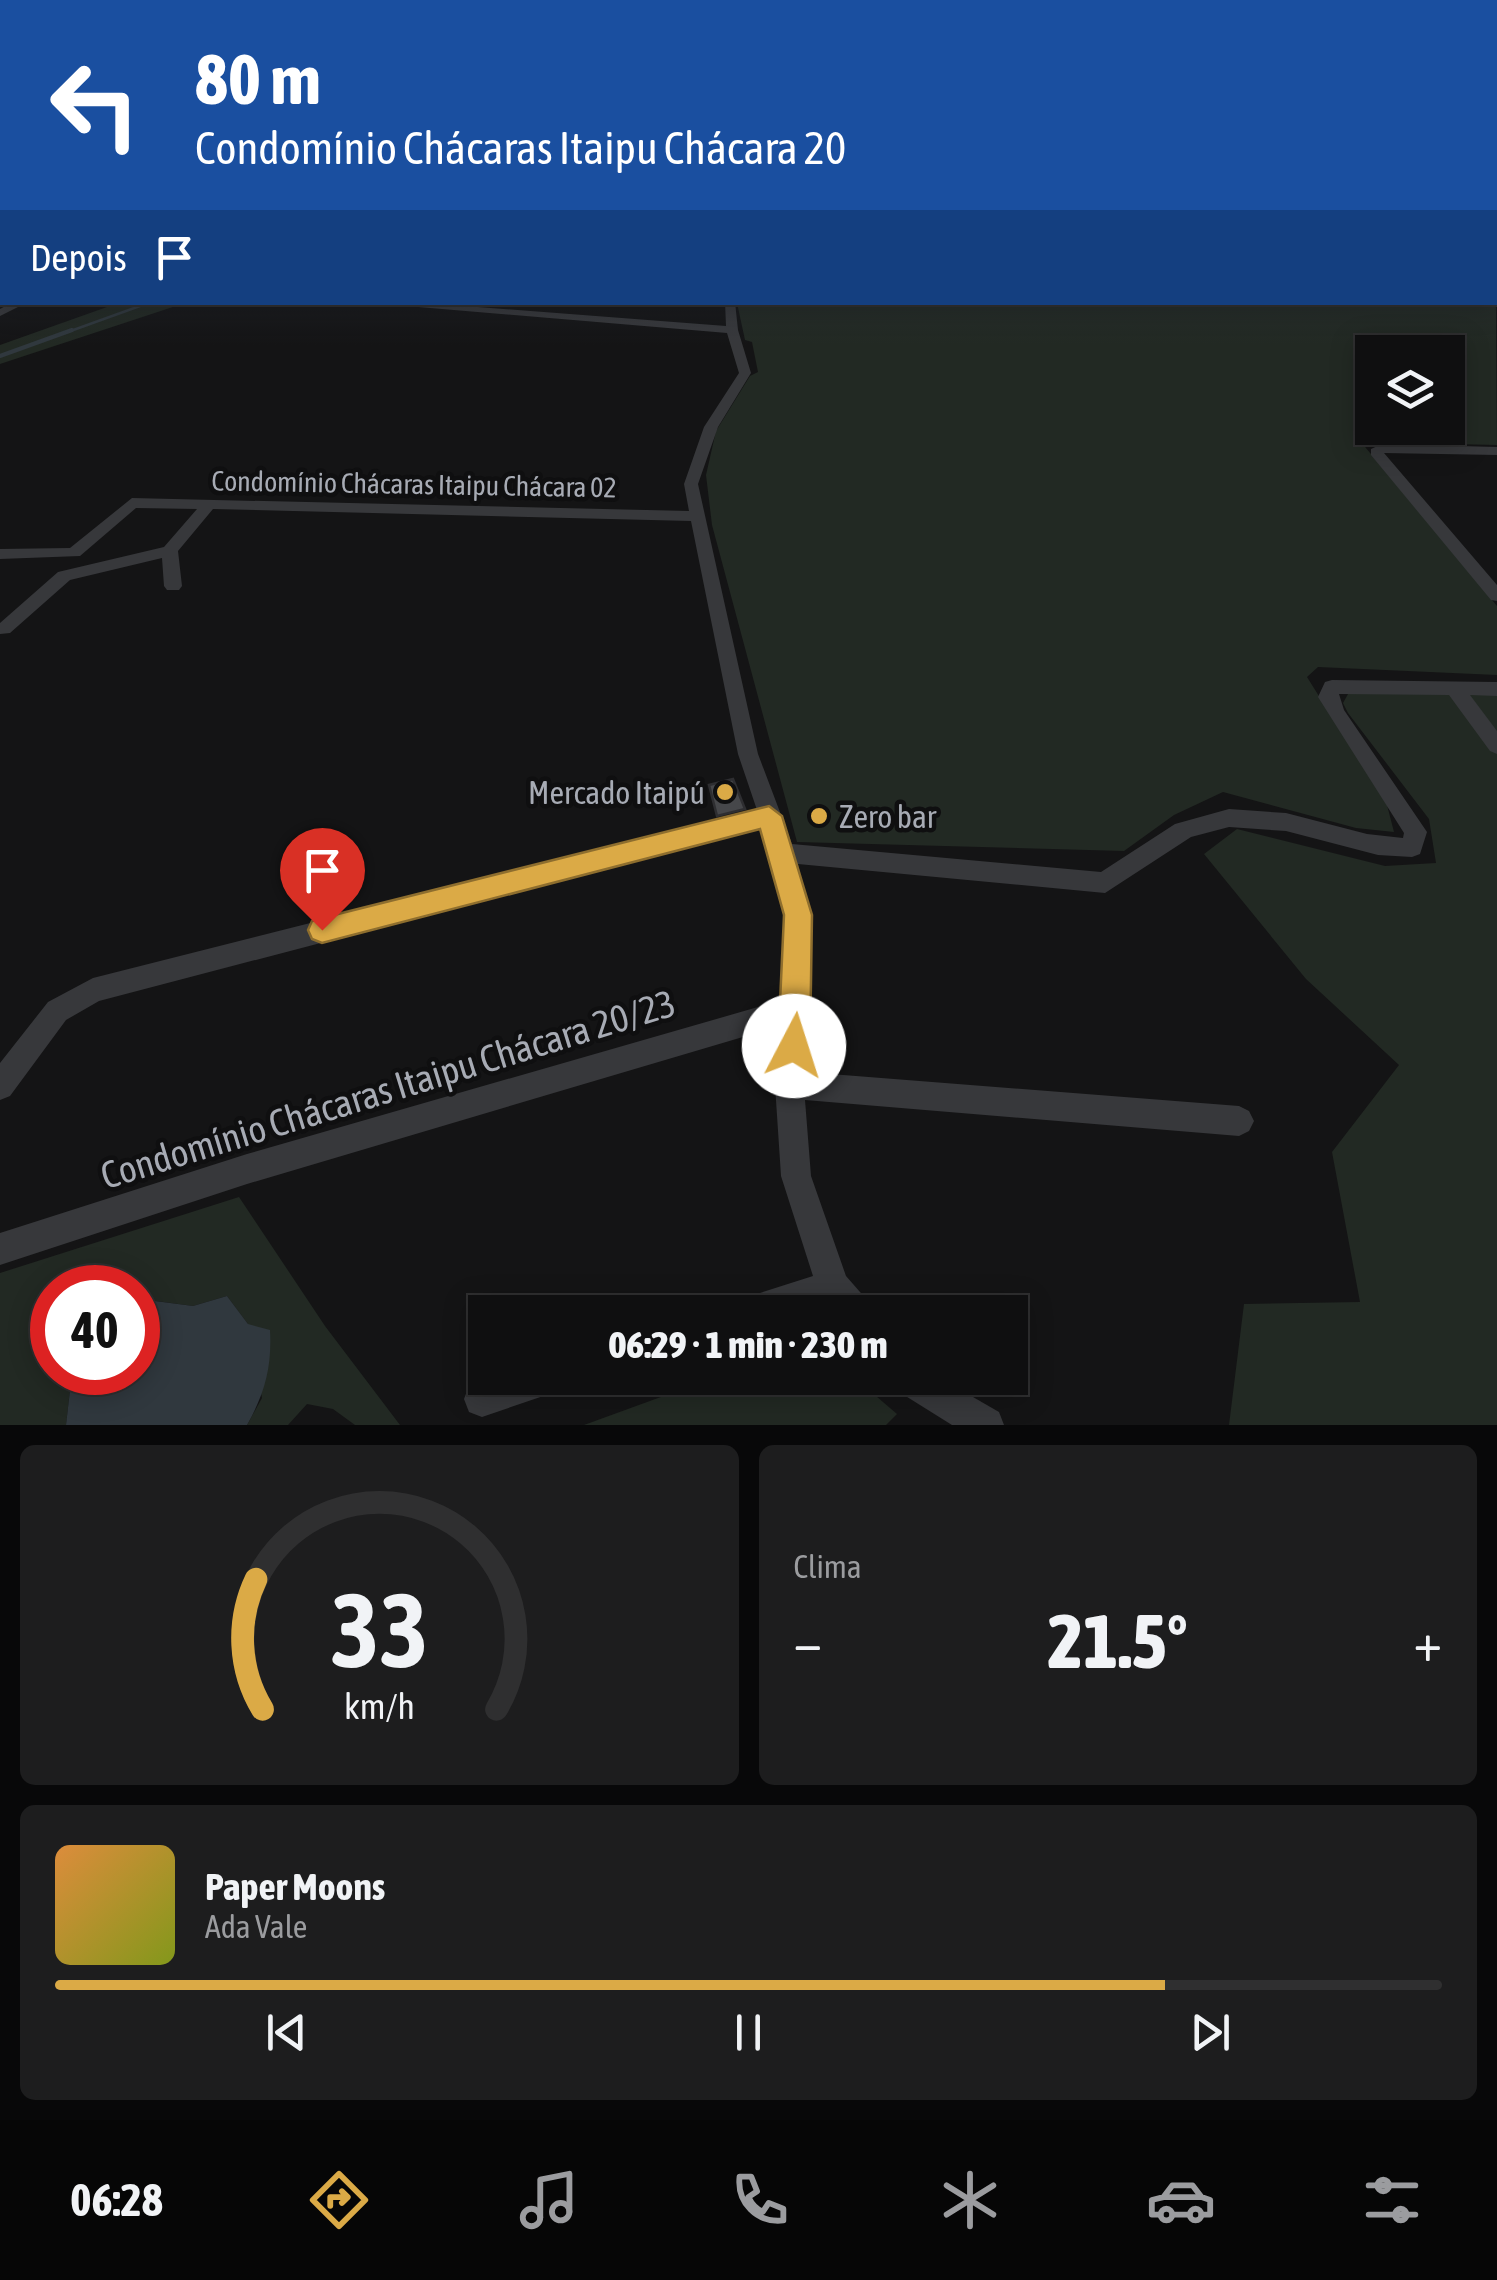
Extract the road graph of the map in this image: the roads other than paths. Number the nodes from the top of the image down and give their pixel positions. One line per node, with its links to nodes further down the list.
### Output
1 (403, 305): 3 (street)
2 (730, 305): 3 (street)
3 (732, 330): 6 (street)
4 (1497, 450): 10 (street)
5 (209, 504): 6 (street, Condomínio Chácaras Itaipu Chácara 02); 7 (street); 8 (street, Condomínio Chácaras Itaipu Chácara 02)
6 (697, 516): 15 (street)
7 (170, 551): 9 (street); 11 (street)
8 (0, 554)
9 (173, 586)
10 (1497, 596)
11 (4, 629)
12 (1453, 687): 13 (street); 14 (street); 16 (street)
13 (1497, 689)
14 (1497, 746)
15 (767, 811): 16 (street); 19 (street)
16 (784, 854): 17 (street)
17 (799, 1008): 18 (street); 21 (street, Condomínio Chácaras Itaipu Chácara 20/23)
18 (789, 1085): 20 (street); 22 (street)
19 (0, 1086)
20 (1239, 1121)
21 (0, 1249)
22 (833, 1286): 23 (street); 24 (street)
23 (804, 1295)
24 (841, 1295)
25 (495, 1395): 27 (street)
26 (936, 1395): 28 (street)
27 (482, 1399)
28 (986, 1425)

